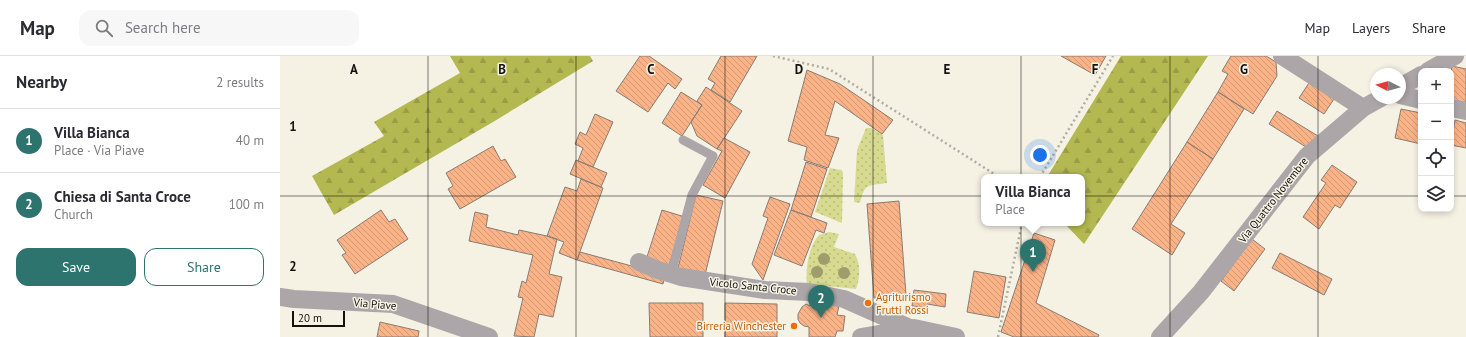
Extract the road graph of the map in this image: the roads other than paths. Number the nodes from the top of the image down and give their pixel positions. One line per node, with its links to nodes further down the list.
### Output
1 (1282, 56): 9 (street)
2 (1455, 56): 3 (street)
3 (1433, 68)
4 (1418, 77): 5 (street)
5 (1406, 84)
6 (1406, 96): 7 (street)
7 (1418, 99)
8 (1370, 104): 9 (street, Via Quattro Novembre)
9 (1363, 108): 20 (street, Via Quattro Novembre)
10 (1454, 109): 11 (street)
11 (1466, 111)
12 (683, 140): 14 (lane)
13 (639, 262): 14 (street, Vicolo Santa Croce)
14 (671, 274): 16 (street, Vicolo Santa Croce)
15 (280, 297): 17 (street, Via Piave)
16 (912, 329): 18 (street); 19 (street)
17 (489, 337)
18 (861, 337)
19 (956, 337)
20 (1160, 337)

